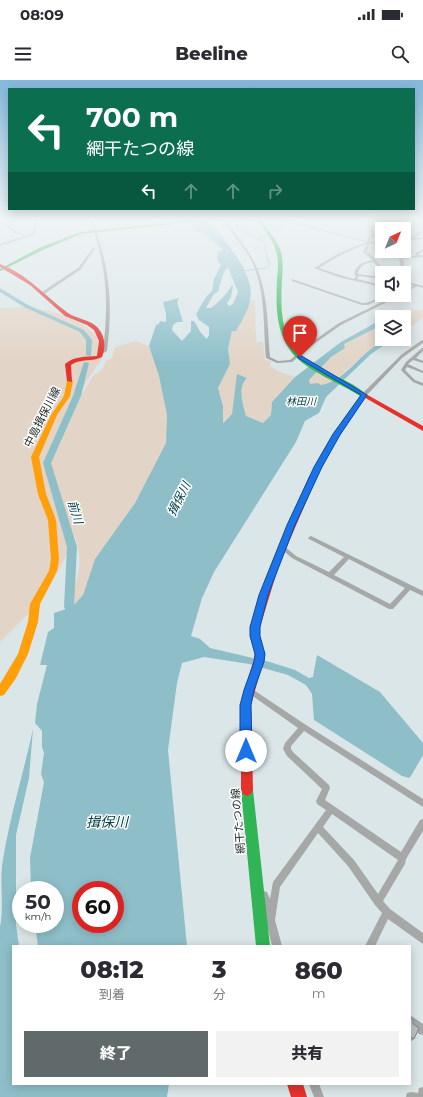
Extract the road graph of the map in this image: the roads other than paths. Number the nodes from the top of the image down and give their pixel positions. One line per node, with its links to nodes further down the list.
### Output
1 (80, 267): 17 (street)
2 (105, 267): 22 (street)
3 (255, 267): 23 (street)
4 (280, 267): 23 (main road)
5 (317, 267): 11 (street)
6 (358, 267): 8 (street)
7 (2, 268): 17 (main road)
8 (357, 275): 9 (street); 11 (street)
9 (375, 277)
10 (293, 280): 18 (street)
11 (355, 280): 12 (street)
12 (375, 284)
13 (411, 284): 14 (street)
14 (417, 285): 15 (street); 16 (street)
15 (423, 287)
16 (411, 288)
17 (43, 293): 22 (main road)
18 (375, 300)
19 (385, 302): 23 (street)
20 (423, 341): 29 (street)
21 (422, 351): 24 (street)
22 (102, 353): 38 (main road, 中島揖保川線)
23 (299, 356): 29 (main road)
24 (413, 358): 25 (street); 26 (street)
25 (423, 362)
26 (406, 365): 27 (street); 28 (street)
27 (423, 372)
28 (423, 385)
29 (363, 394): 30 (main road); 32 (main road, 網干たつの線)
30 (423, 429)
31 (310, 538): 33 (street)
32 (282, 547): 34 (street); 37 (main road, 網干たつの線)
33 (348, 557): 34 (street); 35 (street)
34 (330, 575): 35 (street)
35 (409, 587): 36 (street)
36 (423, 594)
37 (249, 690): 39 (street); 45 (main road, 網干たつの線)
38 (0, 692)
39 (303, 727): 40 (street); 41 (street)
40 (423, 803)
41 (332, 809): 43 (street); 44 (street)
42 (423, 824): 44 (street)
43 (319, 828): 46 (street); 48 (street)
44 (402, 858): 46 (street)
45 (254, 872): 48 (street); 50 (main road, 網干たつの線)
46 (378, 902): 47 (street)
47 (387, 912): 49 (street); 52 (street)
48 (271, 919): 51 (street)
49 (423, 938)
50 (263, 945)
51 (277, 945)
52 (370, 945)
53 (411, 1021): 54 (street)
54 (423, 1030)
55 (295, 1085): 58 (main road)
56 (314, 1085): 59 (street)
57 (423, 1092): 60 (street)
58 (299, 1097)
59 (319, 1097)
60 (422, 1097)

